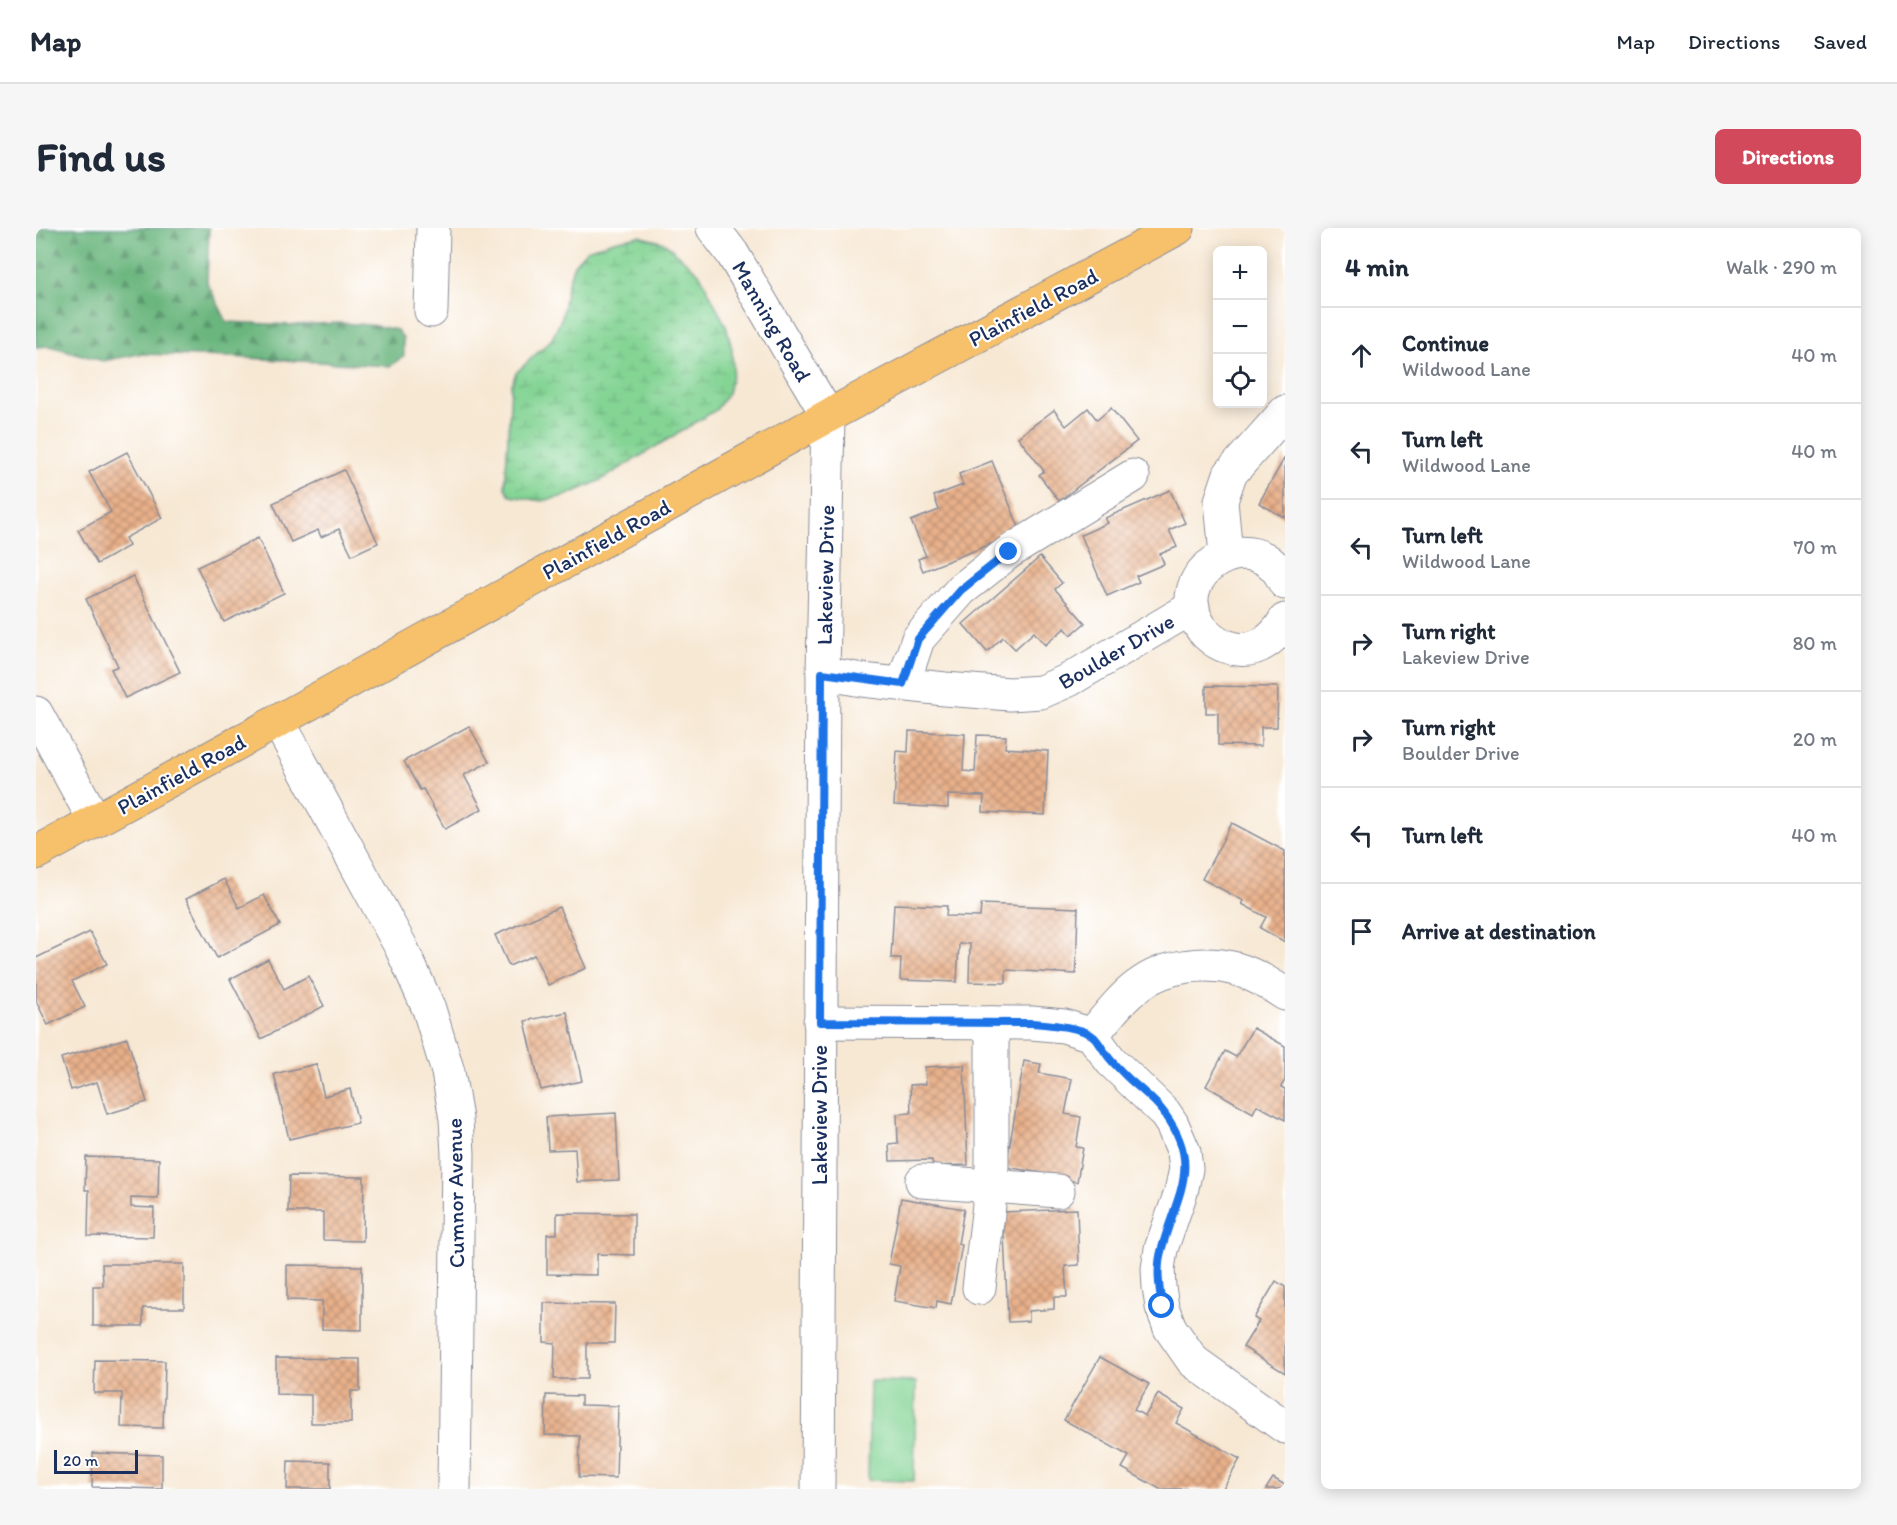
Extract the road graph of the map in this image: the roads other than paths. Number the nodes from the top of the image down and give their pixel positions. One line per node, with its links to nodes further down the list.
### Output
1 (433, 228): 4 (street)
2 (713, 228): 6 (street, Manning Road)
3 (1178, 228): 6 (main road, Plainfield Road)
4 (431, 311)
5 (1285, 412): 8 (street)
6 (828, 416): 12 (street, Lakeview Drive); 15 (main road, Plainfield Road)
7 (1132, 476): 13 (street)
8 (1226, 555): 9 (street); 10 (street, Boulder Drive)
9 (1285, 583)
10 (1193, 607): 11 (street, Boulder Drive); 13 (street, Boulder Drive)
11 (1285, 620)
12 (822, 673): 13 (street, Boulder Drive); 19 (street, Lakeview Drive)
13 (903, 684)
14 (36, 713): 16 (street)
15 (278, 721): 16 (main road, Plainfield Road); 27 (street, Cumnor Avenue)
16 (95, 821): 17 (main road, Plainfield Road)
17 (36, 853)
18 (1285, 994): 21 (street)
19 (820, 1022): 20 (street); 28 (street, Lakeview Drive)
20 (992, 1023): 21 (street); 23 (street)
21 (1092, 1035): 26 (street)
22 (922, 1181): 23 (street)
23 (991, 1186): 24 (street); 25 (street)
24 (1058, 1191)
25 (979, 1288)
26 (1285, 1427)
27 (454, 1489)
28 (818, 1489)

